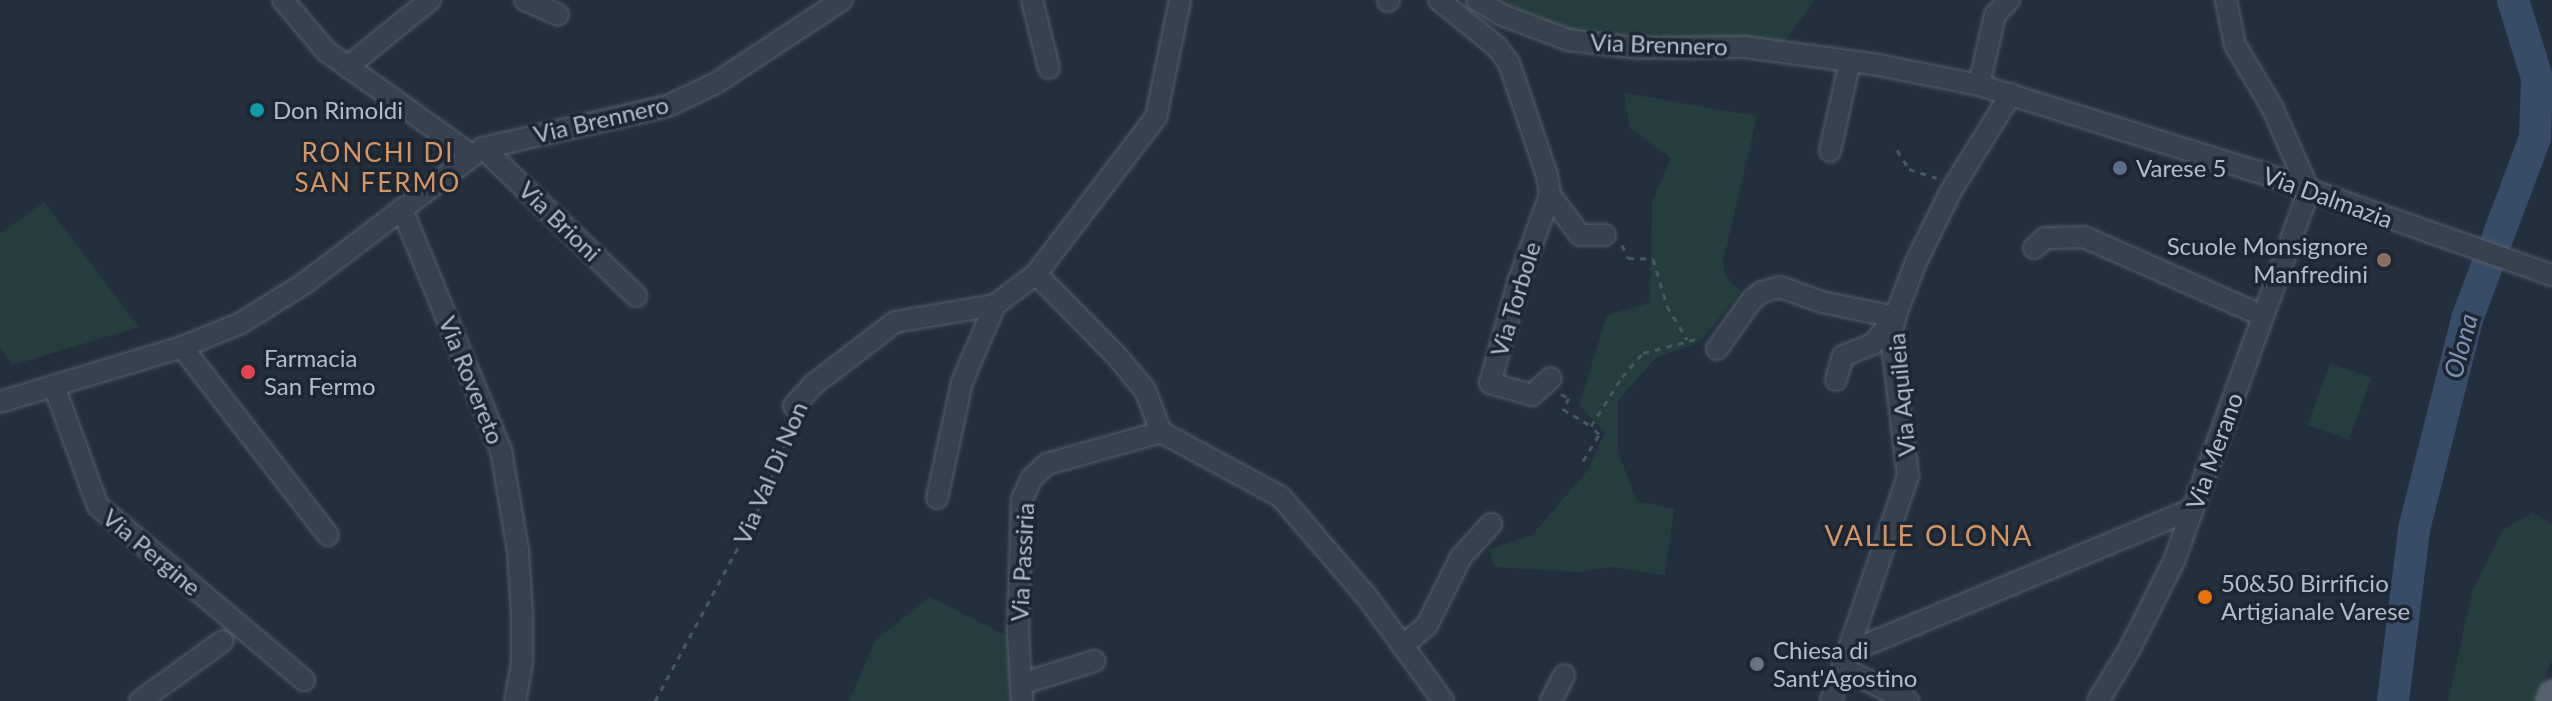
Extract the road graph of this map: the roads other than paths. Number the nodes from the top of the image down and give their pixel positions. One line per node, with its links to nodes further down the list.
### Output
1 (283, 0): 13 (street, Via Brioni)
2 (430, 0): 13 (street)
3 (525, 0): 11 (street)
4 (842, 0): 17 (street, Via Brennero)
5 (1032, 0): 14 (street)
6 (1180, 0): 24 (street, Via Val Di Non)
7 (1439, 0): 20 (street, Via Torbole)
8 (1477, 0): 12 (street, Via Brennero)
9 (2009, 0): 15 (street)
10 (2226, 0): 19 (street)
11 (558, 15)
12 (1850, 61): 15 (street, Via Brennero); 18 (street)
13 (347, 67): 17 (street, Via Brioni)
14 (1049, 68)
15 (1979, 85): 16 (street, Via Brennero)
16 (2011, 94): 19 (street, Via Dalmazia); 29 (street, Via Aquileia)
17 (477, 151): 21 (street, Via Brennero); 26 (street, Via Brioni)
18 (1830, 151)
19 (2309, 191): 25 (street, Via Dalmazia); 28 (street, Via Merano)
20 (1550, 195): 22 (street, Via Torbole); 33 (street, Via Torbole)
21 (402, 209): 31 (street); 51 (street, Via Rovereto)
22 (1605, 235)
23 (2034, 248): 28 (street)
24 (1036, 274): 27 (street, Via Val Di Non); 37 (street)
25 (2552, 275)
26 (636, 296)
27 (995, 305): 36 (street, Via Val Di Non); 38 (street, Via Val Di Non)
28 (2263, 316): 39 (street, Via Merano)
29 (1895, 317): 30 (street); 32 (street); 44 (street, Via Aquileia)
30 (1722, 342)
31 (182, 347): 34 (street); 41 (street)
32 (1836, 380)
33 (1547, 382)
34 (54, 386): 35 (street); 47 (street, Via Pergine)
35 (0, 402)
36 (794, 406)
37 (1161, 432): 43 (street); 48 (street, Via Passiria)
38 (937, 498)
39 (2192, 509): 44 (street); 56 (street, Via Merano)
40 (1491, 524): 43 (street)
41 (328, 535)
42 (223, 641): 50 (street)
43 (1403, 646): 52 (street)
44 (1846, 660): 54 (street, Via Aquileia); 55 (street)
45 (1094, 661): 48 (street, Via Passiria)
46 (1564, 675): 53 (street)
47 (304, 680)
48 (1021, 692)
49 (2552, 694): 57 (main road)
50 (140, 701)
51 (515, 701)
52 (1443, 701)
53 (1551, 701)
54 (1831, 701)
55 (1908, 701)
56 (2098, 701)
57 (2549, 701)

